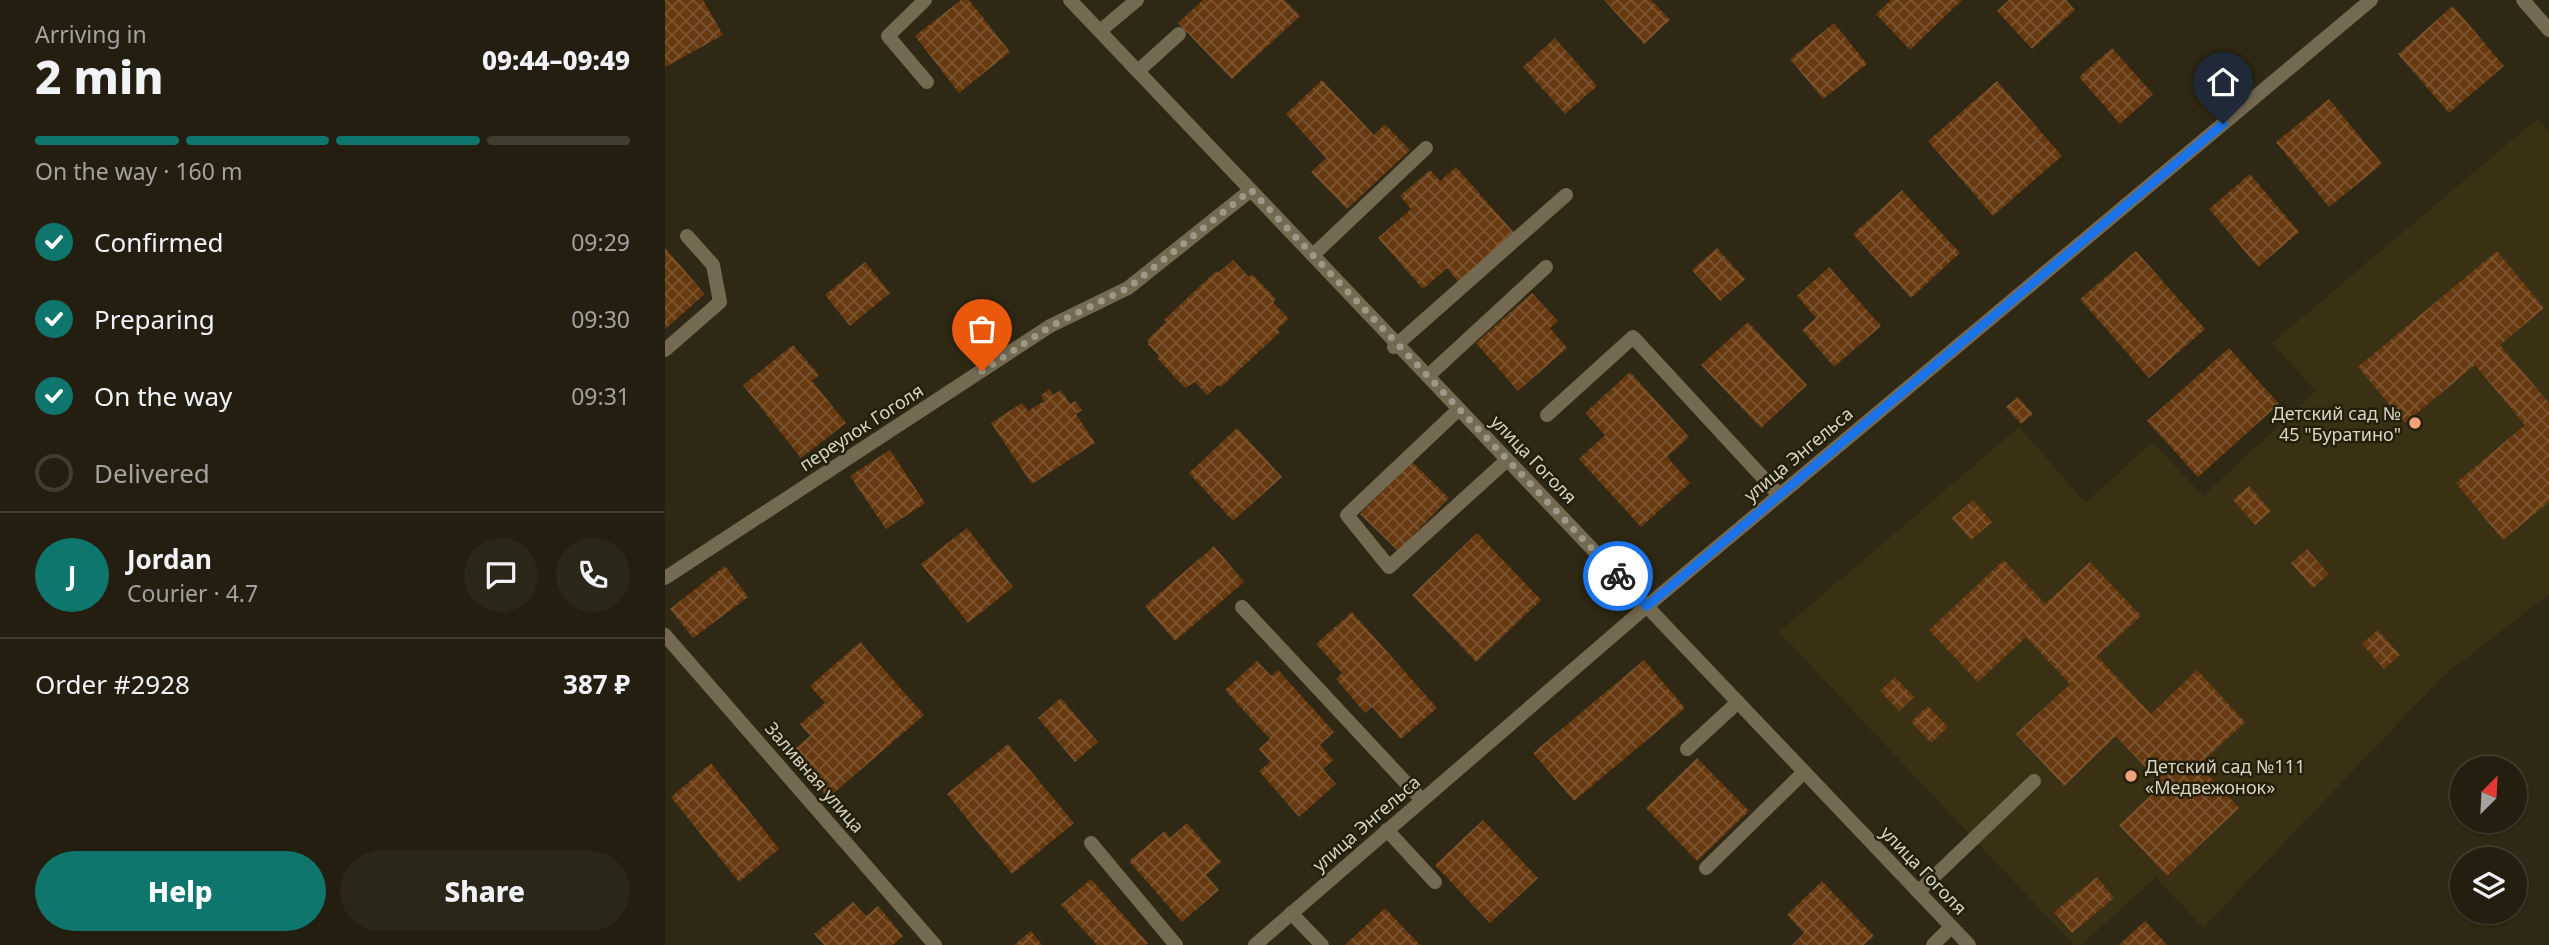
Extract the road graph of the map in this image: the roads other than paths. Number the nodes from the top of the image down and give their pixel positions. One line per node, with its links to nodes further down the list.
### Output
1 (925, 0): 10 (street)
2 (1071, 0): 7 (street, улица Гоголя)
3 (1137, 0): 7 (street)
4 (2371, 0): 23 (street, улица Энгельса)
5 (2523, 0): 6 (street)
6 (2549, 30)
7 (1100, 31): 9 (street, улица Гоголя)
8 (1179, 34): 9 (street)
9 (1137, 71): 12 (street, улица Гоголя)
10 (927, 82)
11 (1426, 148): 15 (street)
12 (1251, 190): 15 (street, улица Гоголя); 24 (street, переулок Гоголя)
13 (1566, 195): 17 (street)
14 (687, 236): 18 (street)
15 (1313, 255): 17 (street, улица Гоголя)
16 (1546, 267): 19 (street)
17 (1395, 345): 19 (street, улица Гоголя)
18 (665, 350)
19 (1428, 376): 20 (street, улица Гоголя)
20 (1459, 409): 22 (street, улица Гоголя); 22 (street)
21 (1548, 415): 23 (street)
22 (1507, 460): 25 (street, улица Гоголя)
23 (1779, 495): 25 (street, улица Энгельса)
24 (665, 578)
25 (1647, 606): 28 (street, улица Гоголя); 32 (street, улица Энгельса)
26 (1242, 607): 32 (street)
27 (665, 635): 40 (street, Заливная улица)
28 (1738, 702): 29 (street); 30 (street, улица Гоголя)
29 (1688, 749)
30 (1804, 772): 35 (street); 37 (street, улица Гоголя)
31 (2034, 782): 37 (street)
32 (1422, 800): 33 (street, улица Энгельса)
33 (1387, 831): 36 (street); 38 (street, улица Энгельса)
34 (1091, 843): 41 (street)
35 (1706, 868)
36 (1435, 882)
37 (1918, 892): 39 (street, улица Гоголя)
38 (1291, 913): 42 (street, улица Энгельса); 43 (street)
39 (1951, 927): 44 (street); 45 (street, улица Гоголя)
40 (935, 945)
41 (1176, 945)
42 (1255, 945)
43 (1322, 945)
44 (1933, 945)
45 (1969, 945)

